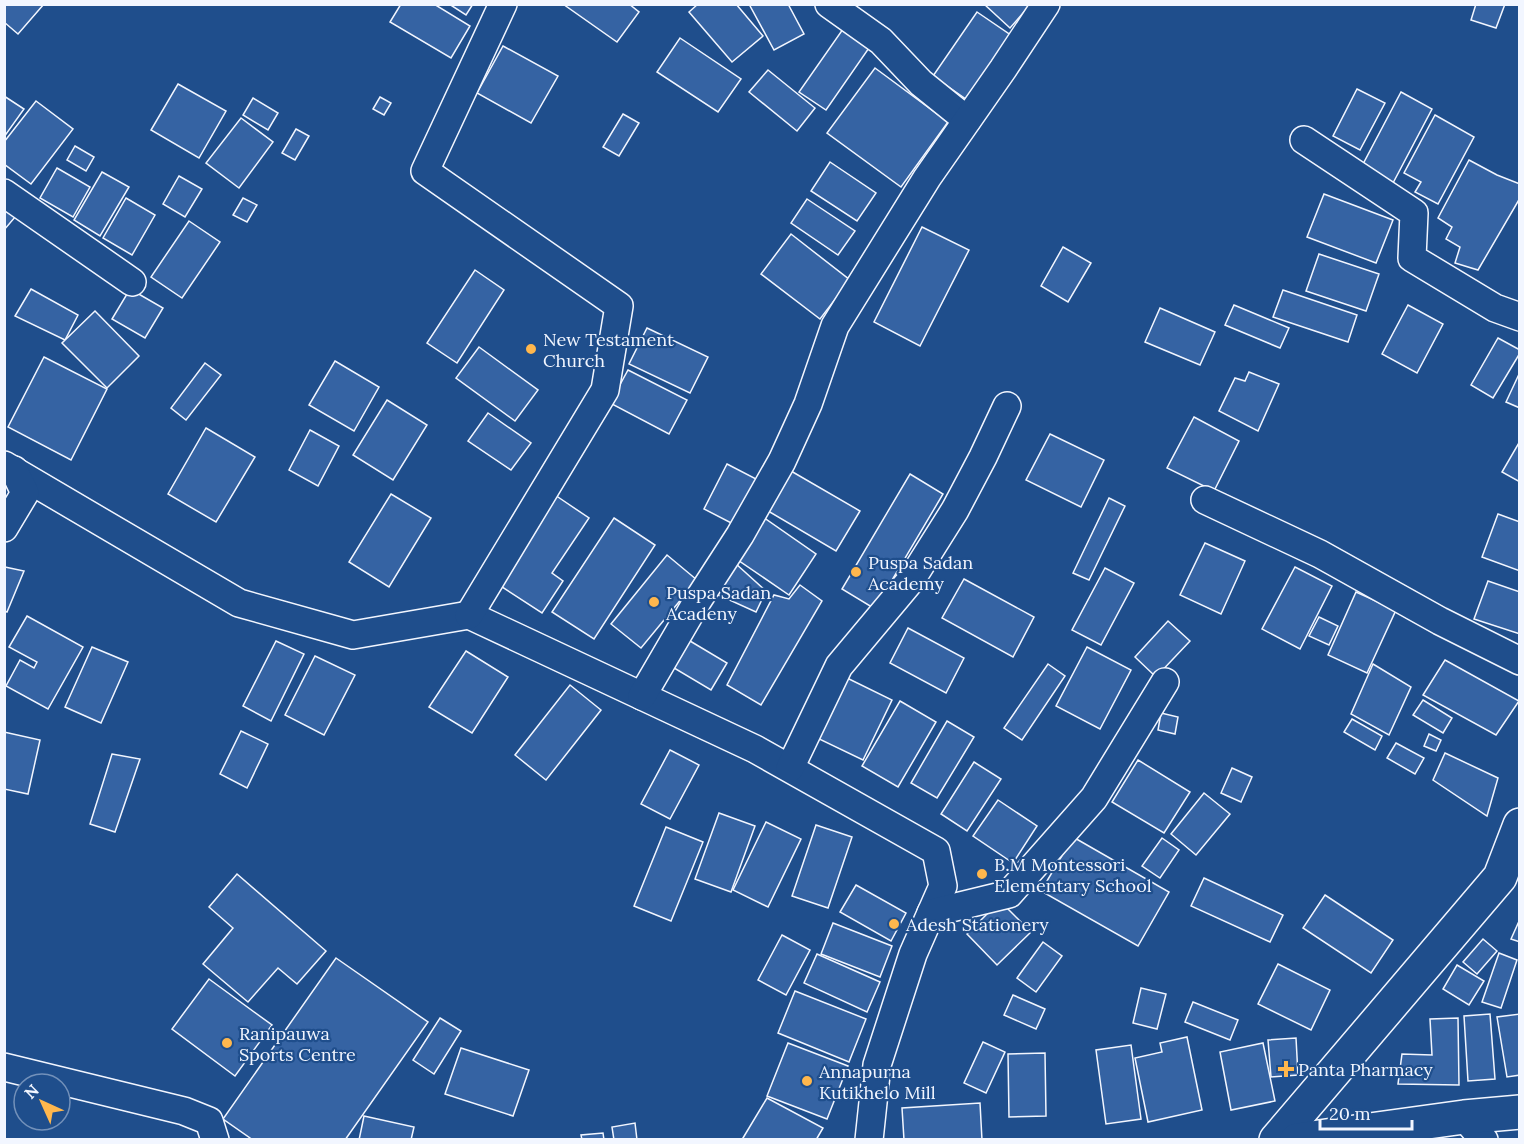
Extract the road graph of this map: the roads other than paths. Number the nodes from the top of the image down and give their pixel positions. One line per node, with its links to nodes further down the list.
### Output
1 (503, 4): 13 (street)
2 (829, 4): 4 (street)
3 (1046, 4): 4 (street)
4 (967, 120): 16 (street)
5 (1304, 140): 8 (street)
6 (4, 193): 7 (street)
7 (132, 282)
8 (1520, 317)
9 (1007, 406): 17 (street)
10 (9, 467): 12 (street); 13 (street)
11 (1205, 500): 14 (street)
12 (4, 528)
13 (469, 615): 16 (street)
14 (1520, 661)
15 (1165, 682): 19 (street)
16 (642, 696): 17 (street)
17 (790, 768): 19 (street)
18 (1520, 825): 25 (main road)
19 (931, 913): 24 (street)
20 (4, 1067): 23 (street)
21 (1520, 1112): 22 (main road)
22 (1474, 1128): 26 (main road)
23 (215, 1140)
24 (869, 1140)
25 (1276, 1140)
26 (1297, 1140)

